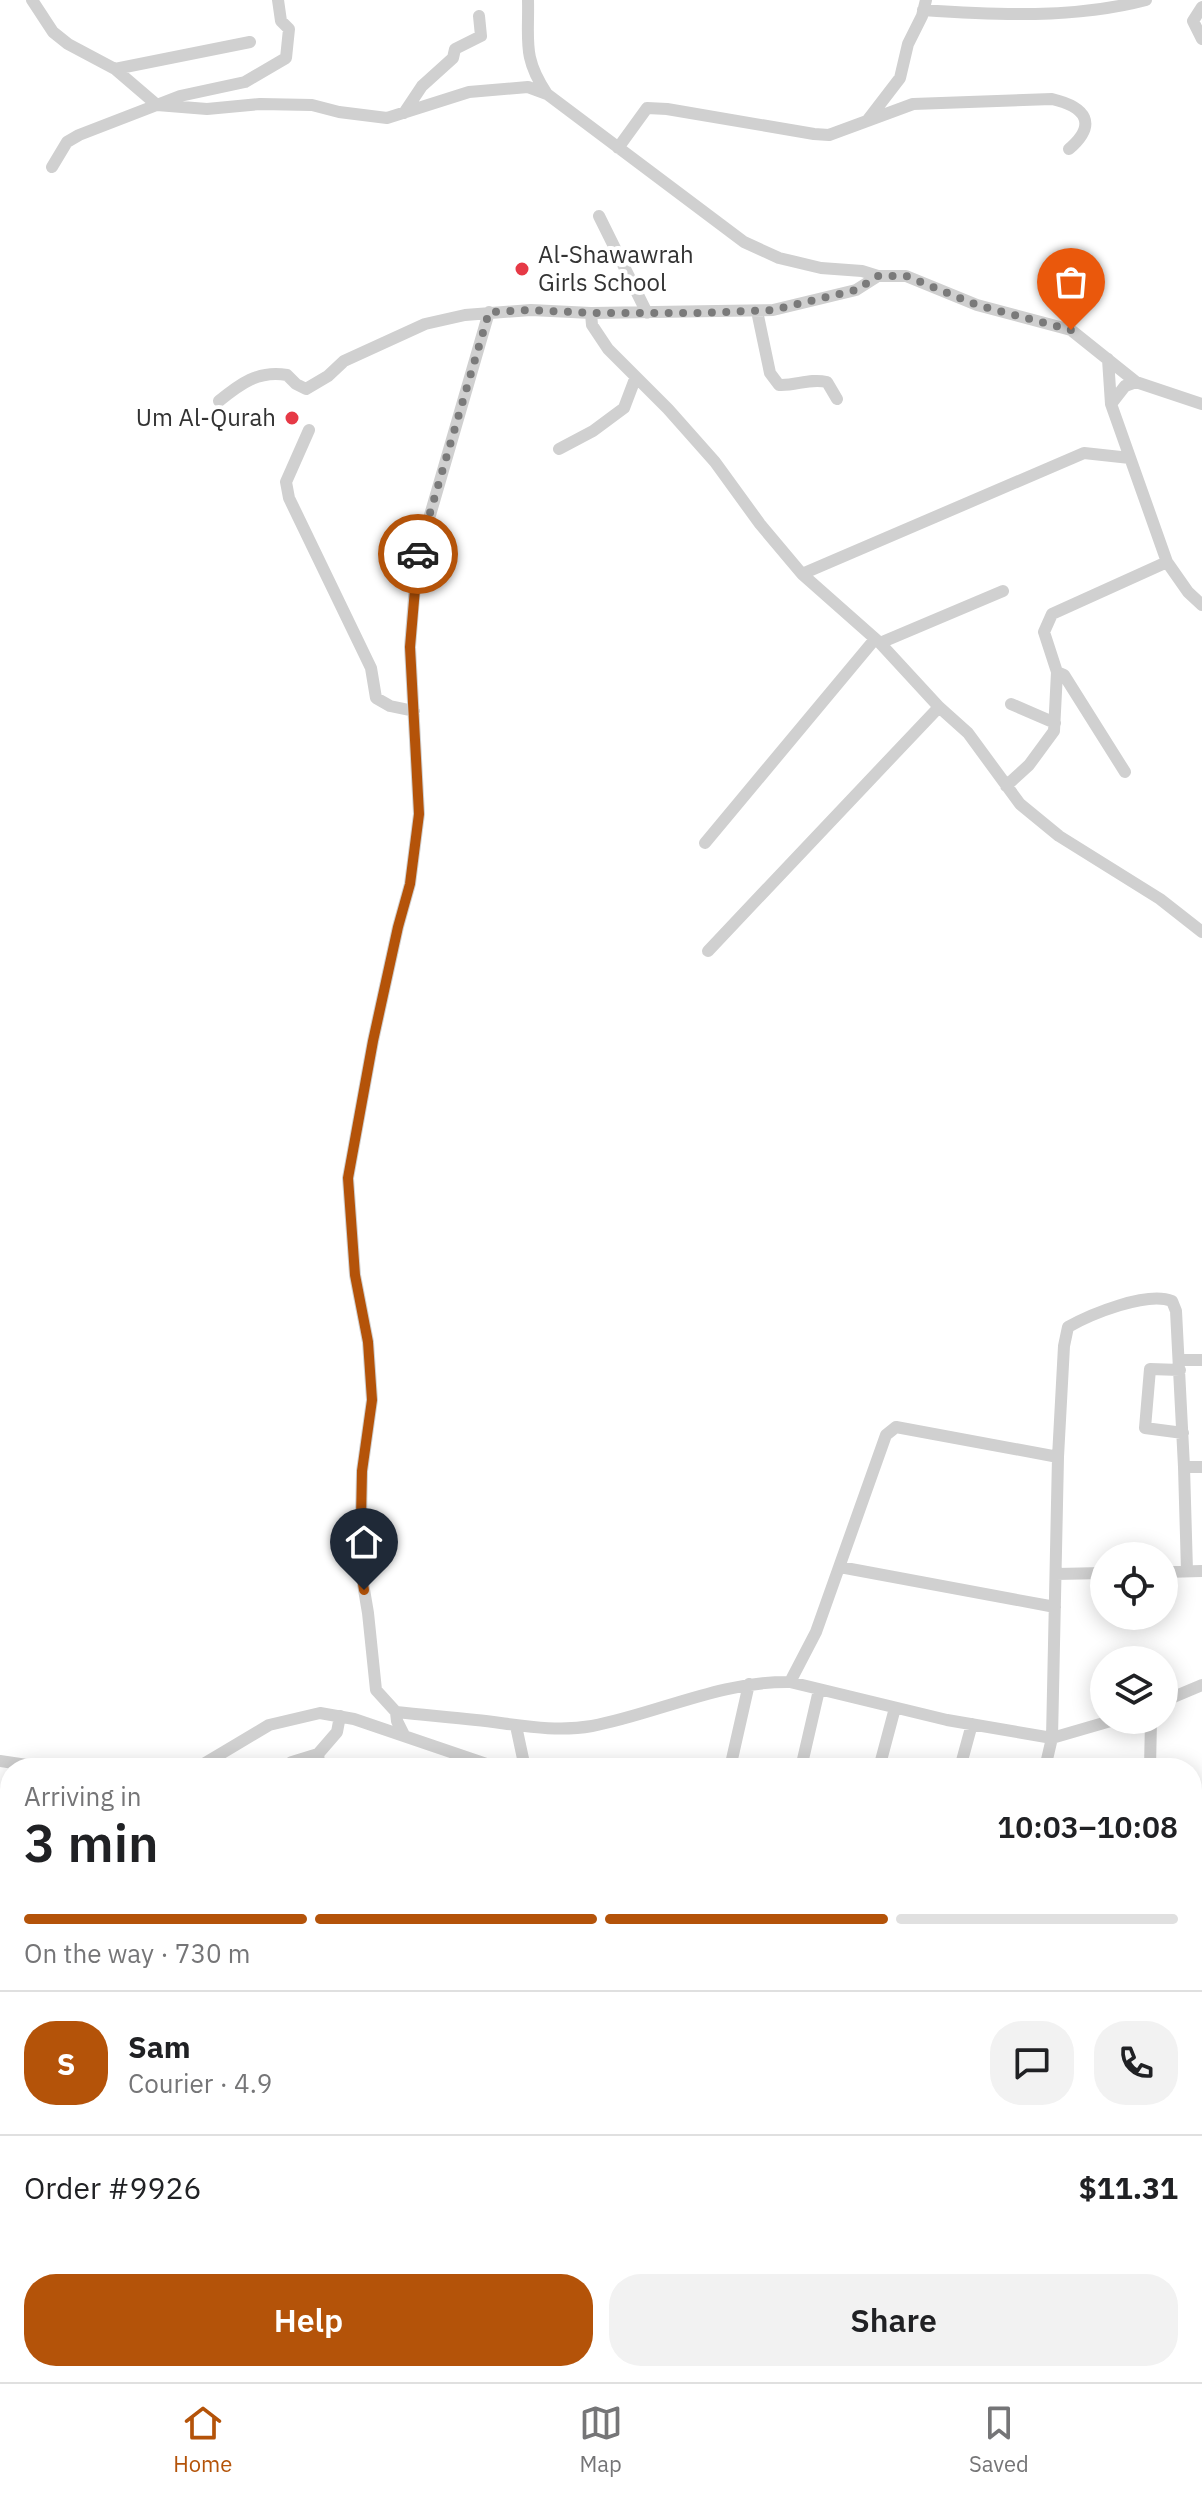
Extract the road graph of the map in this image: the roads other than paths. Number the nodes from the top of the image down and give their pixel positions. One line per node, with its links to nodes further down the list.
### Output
1 (32, 0): 10 (street)
2 (278, 0): 12 (street)
3 (528, 0): 11 (street)
4 (1146, 0): 5 (street)
5 (925, 5): 14 (street)
6 (1202, 7): 8 (street)
7 (479, 16): 13 (street)
8 (1202, 39)
9 (250, 42): 10 (street)
10 (115, 69): 12 (street)
11 (547, 94): 13 (street); 15 (street)
12 (157, 105): 13 (street); 17 (street)
13 (404, 113)
14 (867, 121): 15 (street); 16 (street)
15 (618, 148): 19 (street)
16 (1069, 149)
17 (52, 167)
18 (599, 216): 23 (street)
19 (878, 276): 20 (street); 24 (street)
20 (757, 311): 23 (street); 27 (street)
21 (489, 312): 22 (street); 28 (street); 42 (street)
22 (591, 313): 23 (street); 25 (street)
23 (647, 313)
24 (1108, 359): 26 (street); 29 (street)
25 (635, 379): 32 (street); 35 (street)
26 (1136, 382): 29 (street); 30 (street)
27 (837, 399)
28 (219, 401)
29 (1111, 404): 33 (street)
30 (1202, 404)
31 (309, 430): 42 (street)
32 (559, 449)
33 (1130, 458): 34 (street); 35 (street)
34 (1167, 562): 37 (street); 39 (street)
35 (802, 574): 38 (street)
36 (1003, 591): 38 (street)
37 (1202, 605)
38 (878, 641): 41 (street); 46 (street)
39 (1057, 672): 43 (street); 44 (street)
40 (1011, 704): 43 (street)
41 (939, 707): 45 (street); 48 (street)
42 (414, 711): 68 (street)
43 (1055, 723): 45 (street)
44 (1125, 772)
45 (1006, 786): 47 (street)
46 (705, 843)
47 (1202, 932)
48 (708, 951)
49 (1202, 1360): 50 (street)
50 (1180, 1365): 51 (street); 51 (street); 52 (street)
51 (1183, 1433): 53 (street)
52 (1058, 1457): 55 (street); 60 (street)
53 (1184, 1467): 54 (street); 57 (street)
54 (1202, 1467)
55 (840, 1567): 61 (street); 62 (street)
56 (1178, 1571): 57 (street)
57 (1187, 1571): 58 (street)
58 (1202, 1571)
59 (1090, 1573): 60 (street)
60 (1056, 1574): 61 (street)
61 (1055, 1607): 75 (street)
62 (790, 1682): 63 (street); 65 (street)
63 (749, 1684): 71 (street); 82 (street)
64 (1202, 1685): 66 (street)
65 (819, 1690): 67 (street); 83 (street)
66 (1178, 1695)
67 (895, 1708): 70 (street); 84 (street)
68 (396, 1712): 71 (street); 74 (street)
69 (340, 1716): 74 (street); 76 (street); 77 (street)
70 (972, 1724): 75 (street); 85 (street)
71 (516, 1726): 81 (street)
72 (1090, 1727): 75 (street)
73 (1151, 1734): 87 (street)
74 (404, 1735): 80 (street)
75 (1052, 1738): 86 (street)
76 (318, 1754): 78 (street); 79 (street)
77 (218, 1758)
78 (305, 1758)
79 (318, 1758)
80 (470, 1758)
81 (523, 1758)
82 (732, 1758)
83 (803, 1758)
84 (882, 1758)
85 (963, 1758)
86 (1047, 1758)
87 (1150, 1758)
88 (0, 2136): 89 (street)
89 (0, 2152)

